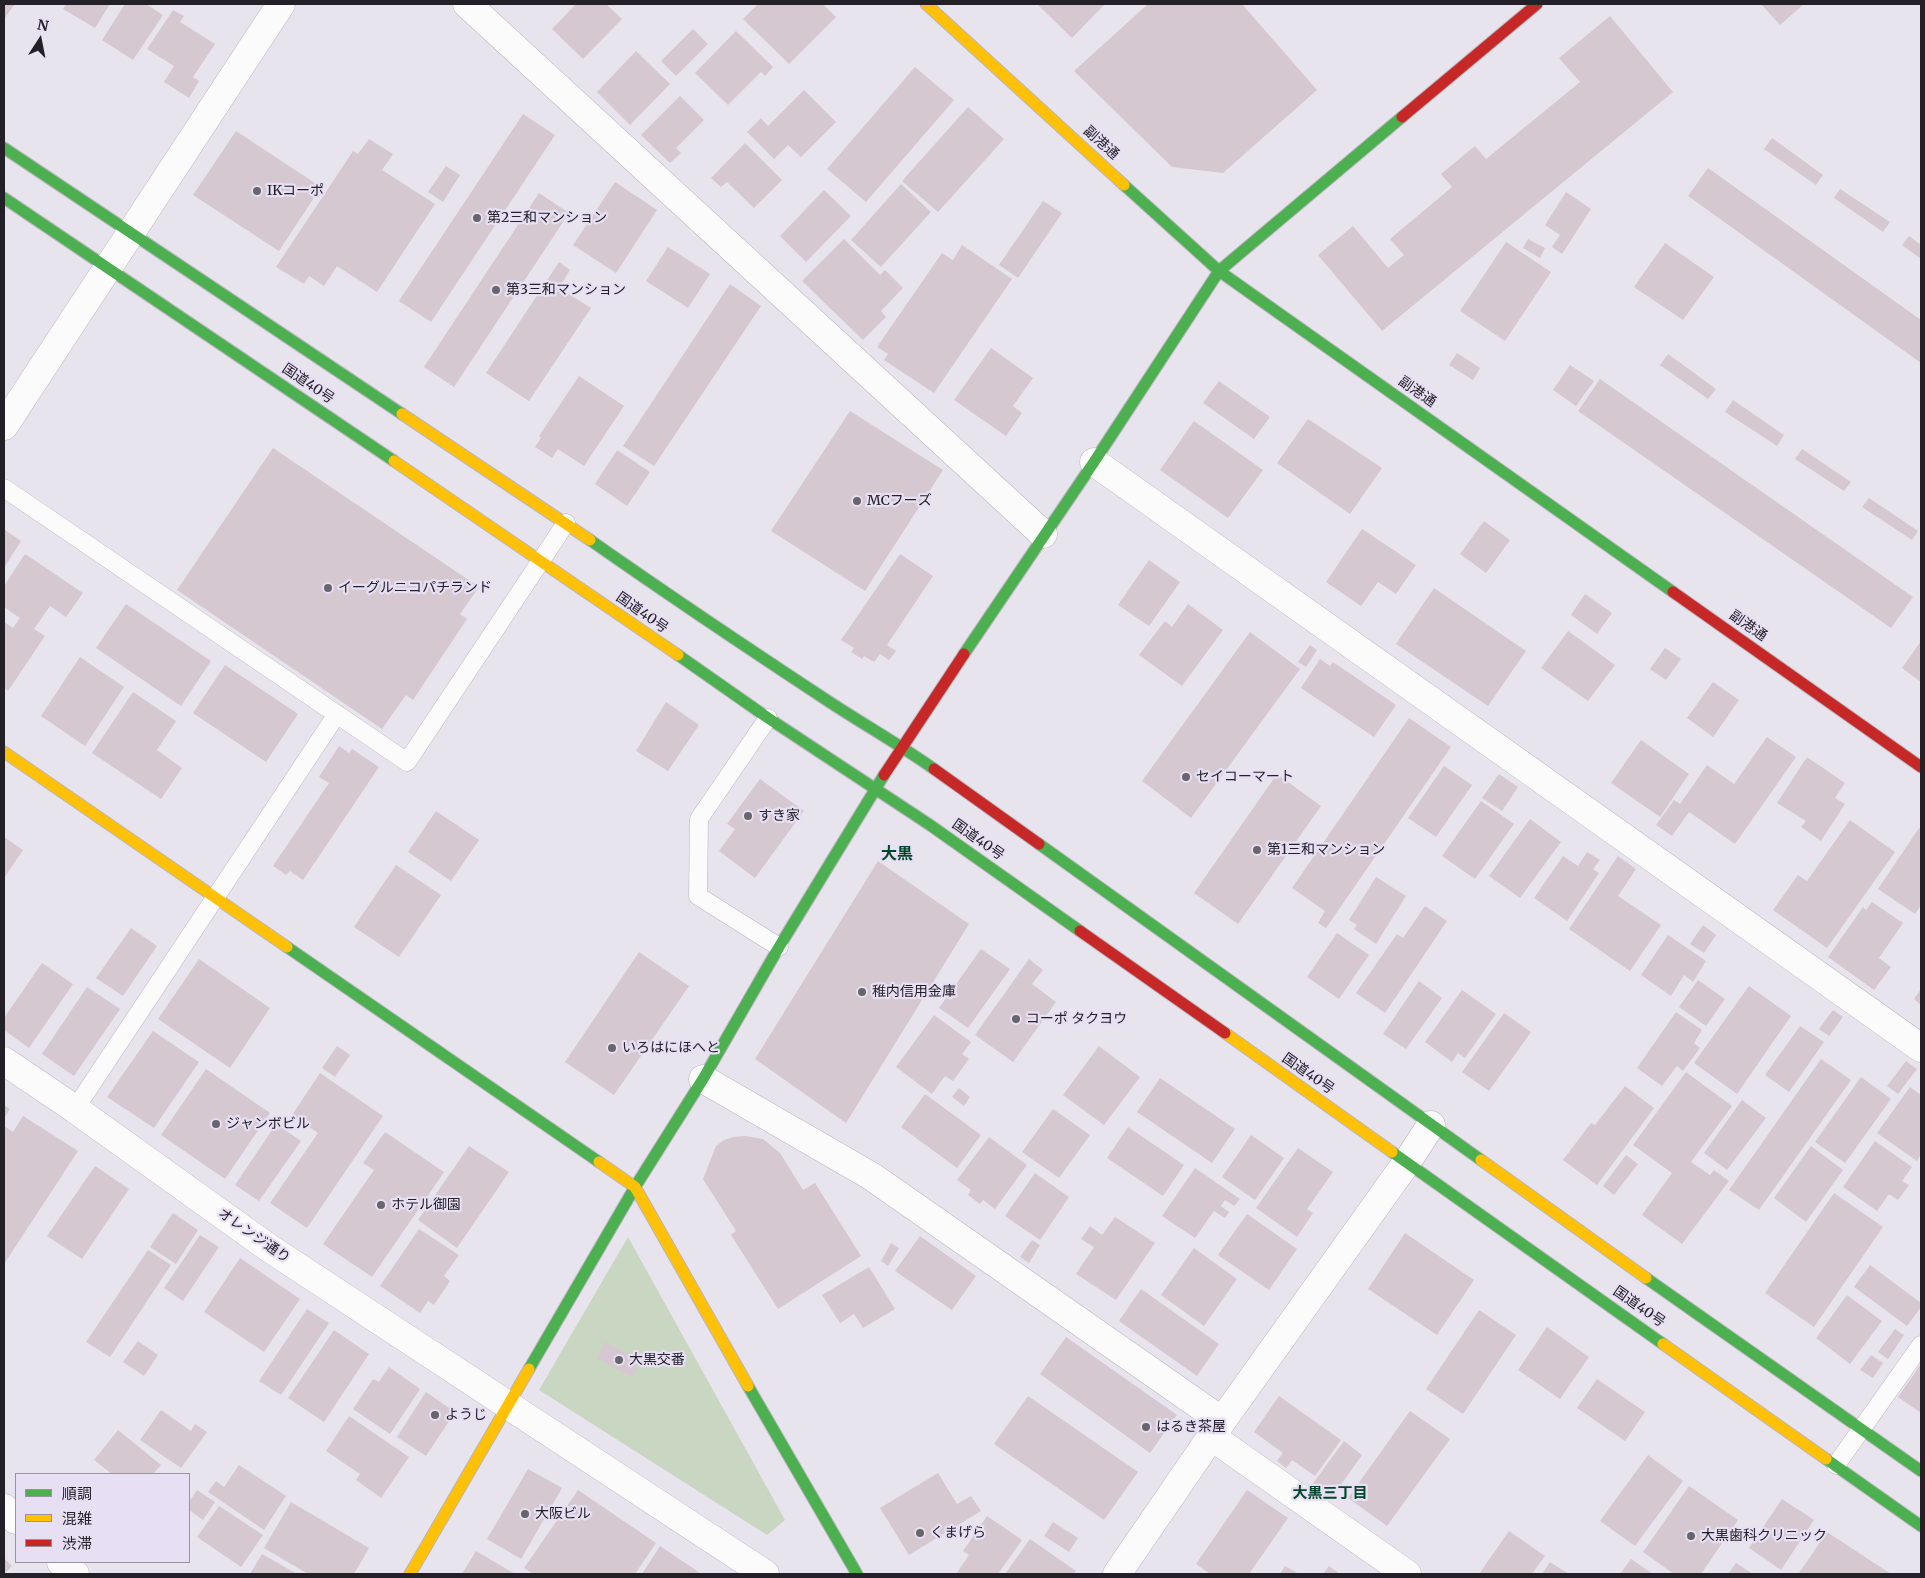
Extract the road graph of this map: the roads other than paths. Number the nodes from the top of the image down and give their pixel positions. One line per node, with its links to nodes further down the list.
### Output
1 (281, 4): 7 (street)
2 (467, 4): 14 (street)
3 (926, 4): 9 (main road, 副港通)
4 (1537, 4): 9 (main road)
5 (4, 148): 7 (main road, 国道40号)
6 (4, 198): 8 (main road, 国道40号)
7 (132, 232): 8 (street); 13 (main road, 国道40号)
8 (108, 268): 10 (street); 15 (main road, 国道40号)
9 (1219, 271): 11 (main road); 20 (main road, 副港通)
10 (4, 426)
11 (1094, 462): 14 (main road); 24 (street)
12 (4, 488): 16 (lane)
13 (566, 523): 15 (lane); 18 (main road, 国道40号)
14 (1043, 534): 18 (main road)
15 (541, 560): 16 (lane); 17 (main road, 国道40号)
16 (337, 714): 22 (lane)
17 (768, 718): 21 (main road, 国道40号); 23 (lane)
18 (902, 746): 21 (main road); 28 (main road, 国道40号)
19 (4, 752): 22 (main road)
20 (1921, 767)
21 (875, 790): 23 (main road); 29 (main road, 国道40号)
22 (216, 898): 27 (lane); 30 (main road)
23 (779, 946): 26 (main road)
24 (1921, 1048)
25 (4, 1061): 27 (street, オレンジ通り)
26 (703, 1079): 30 (main road); 33 (street)
27 (75, 1109): 32 (street, オレンジ通り)
28 (1431, 1125): 29 (street); 34 (main road, 国道40号)
29 (1407, 1162): 33 (street); 35 (main road, 国道40号)
30 (635, 1187): 32 (main road); 44 (main road)
31 (1921, 1345): 34 (lane)
32 (509, 1405): 42 (main road); 43 (street, オレンジ通り)
33 (1217, 1429): 45 (street); 46 (street)
34 (1863, 1429): 35 (lane); 36 (main road, 国道40号)
35 (1836, 1465): 39 (main road, 国道40号)
36 (1921, 1471)
37 (4, 1508): 38 (street)
38 (15, 1519)
39 (1921, 1526)
40 (63, 1563): 41 (street)
41 (75, 1574)
42 (410, 1574)
43 (765, 1574)
44 (858, 1574)
45 (1117, 1574)
46 (1407, 1574)

